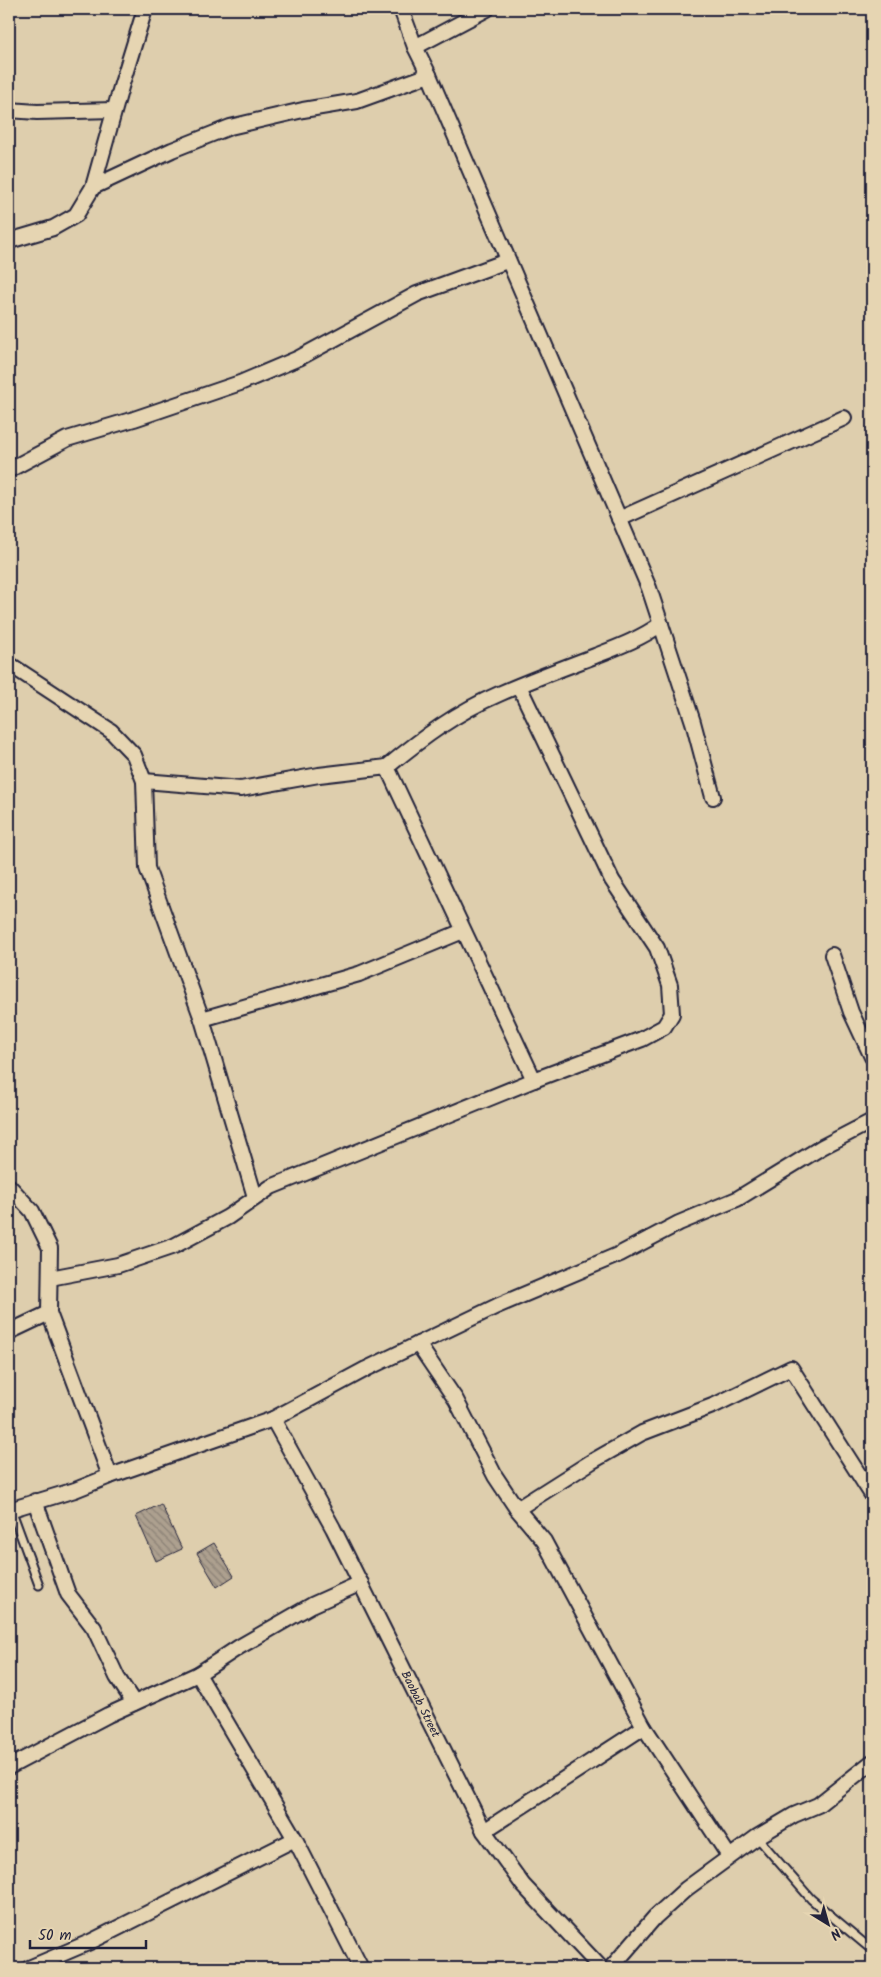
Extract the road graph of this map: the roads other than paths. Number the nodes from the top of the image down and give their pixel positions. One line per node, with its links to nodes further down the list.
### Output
1 (145, 9): 7 (street)
2 (401, 9): 4 (street)
3 (487, 9): 4 (street)
4 (415, 46): 5 (street)
5 (429, 75): 8 (street); 10 (street)
6 (9, 110): 7 (street)
7 (114, 110): 8 (street)
8 (93, 187): 9 (street)
9 (9, 241)
10 (507, 260): 12 (street); 13 (street)
11 (844, 418): 13 (street)
12 (9, 470)
13 (619, 519): 14 (street)
14 (661, 624): 16 (street); 19 (street)
15 (9, 664): 18 (street)
16 (519, 686): 17 (street); 24 (street)
17 (387, 767): 18 (street); 20 (street)
18 (144, 780): 22 (street)
19 (713, 797)
20 (463, 931): 22 (street); 24 (street)
21 (832, 955): 23 (street)
22 (202, 1019): 27 (street)
23 (872, 1056)
24 (534, 1080): 27 (street)
25 (872, 1121): 31 (street)
26 (9, 1186): 28 (street)
27 (255, 1197): 28 (street)
28 (50, 1278): 29 (street)
29 (50, 1313): 30 (street); 33 (street)
30 (9, 1332)
31 (418, 1344): 32 (street); 37 (street)
32 (273, 1419): 33 (street); 38 (street, Baobab Street)
33 (110, 1476): 35 (street)
34 (872, 1495): 37 (street)
35 (35, 1501): 36 (street); 41 (street)
36 (10, 1509): 39 (lane)
37 (517, 1509): 42 (street)
38 (360, 1583): 40 (street); 45 (street, Baobab Street)
39 (39, 1585)
40 (198, 1674): 41 (street); 47 (street)
41 (134, 1703): 44 (street)
42 (644, 1727): 45 (street); 48 (street)
43 (872, 1763): 46 (street)
44 (9, 1767)
45 (484, 1831): 52 (street, Baobab Street)
46 (757, 1838): 48 (street); 49 (lane)
47 (295, 1839): 50 (street); 51 (street)
48 (729, 1856): 53 (street)
49 (872, 1950)
50 (29, 1968)
51 (361, 1968)
52 (601, 1968)
53 (611, 1968)

